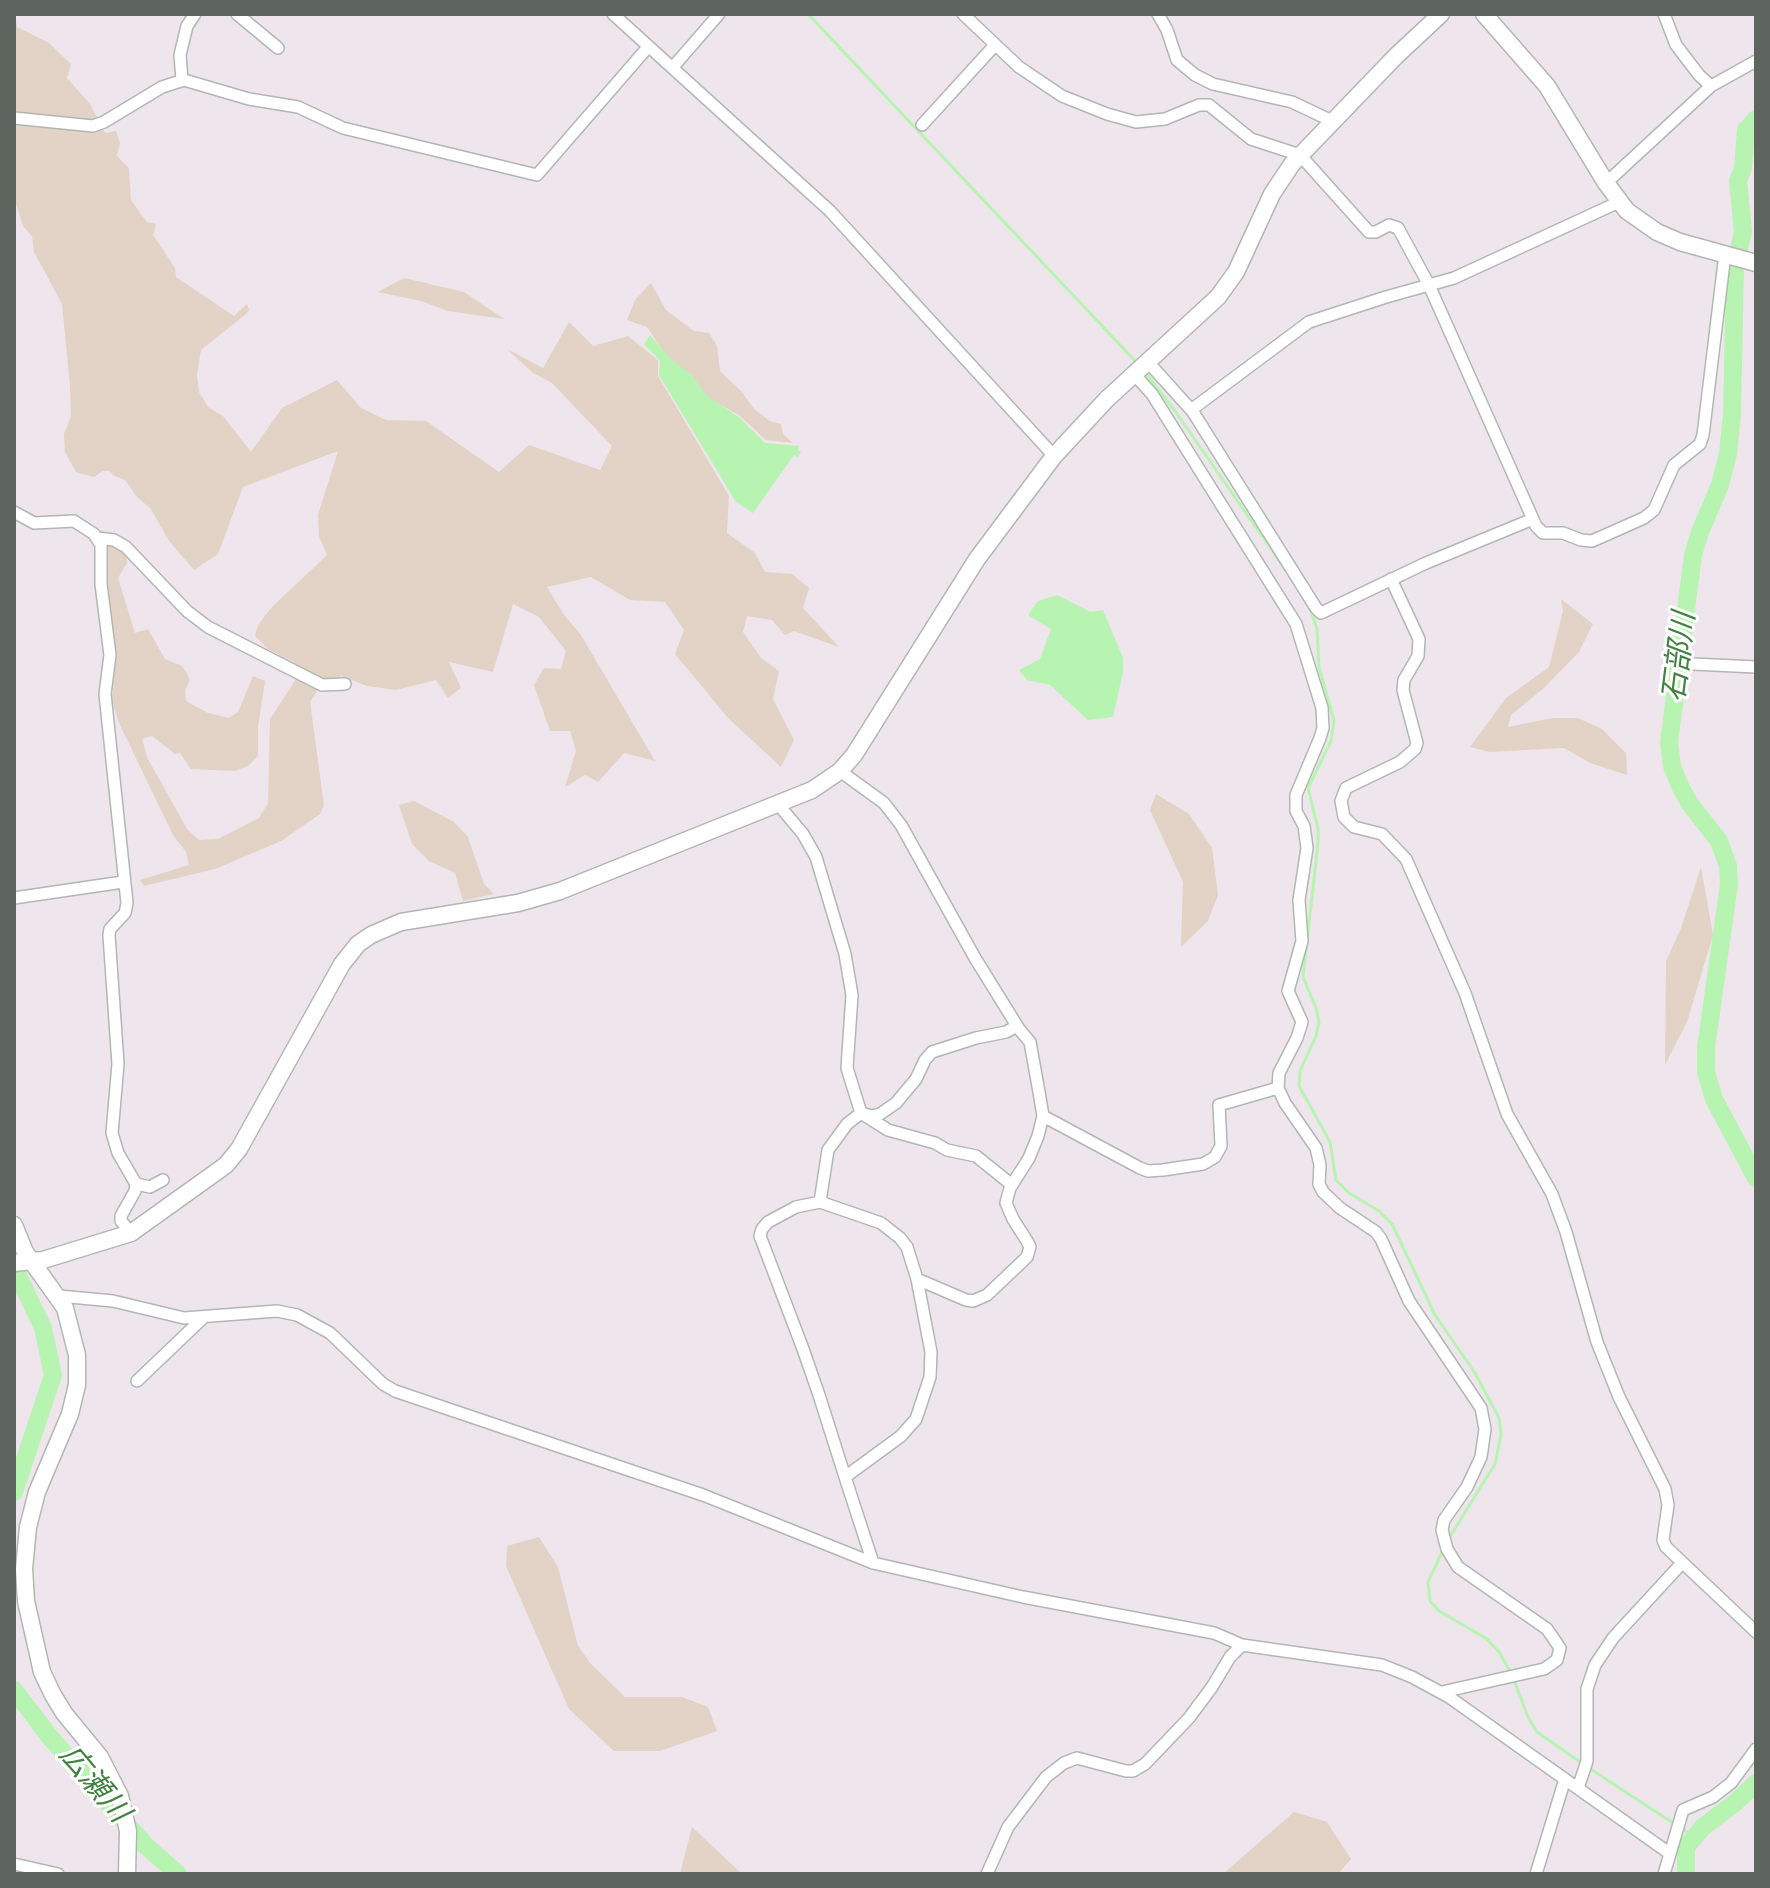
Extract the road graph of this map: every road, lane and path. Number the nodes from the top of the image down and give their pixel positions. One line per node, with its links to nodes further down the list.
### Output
1 (237, 14): 12 (street)
2 (613, 14): 11 (street)
3 (719, 14): 14 (street)
4 (963, 14): 10 (street)
5 (1158, 14): 18 (street)
6 (1441, 14): 18 (street)
7 (1484, 14): 21 (street)
8 (1664, 14): 16 (street)
9 (189, 16): 15 (street)
10 (995, 45): 19 (street); 20 (street)
11 (648, 47): 14 (street); 15 (street)
12 (278, 48)
13 (1756, 61): 16 (street)
14 (673, 67): 29 (street)
15 (182, 80): 17 (street)
16 (1711, 86): 21 (street)
17 (14, 118)
18 (1332, 121): 20 (street)
19 (922, 125)
20 (1300, 155): 25 (street); 26 (street)
21 (1606, 183): 22 (street)
22 (1619, 202): 23 (street); 25 (street)
23 (1725, 254): 24 (street); 31 (street)
24 (1756, 263)
25 (1429, 285): 28 (street); 31 (street)
26 (1148, 362): 27 (street); 28 (street)
27 (1134, 374): 29 (street); 42 (street)
28 (1191, 410): 33 (street)
29 (1054, 456): 37 (street)
30 (14, 512): 32 (street)
31 (1533, 519): 33 (street)
32 (98, 538): 36 (street); 39 (street)
33 (1391, 579): 59 (street)
34 (1693, 664): 35 (street)
35 (1756, 667)
36 (345, 684)
37 (840, 771): 38 (street); 41 (street)
38 (777, 803): 43 (street); 50 (street)
39 (123, 882): 40 (street); 46 (street)
40 (14, 898)
41 (1017, 1026): 43 (street); 44 (street)
42 (1278, 1088): 44 (street); 62 (street)
43 (861, 1113): 47 (street); 48 (street)
44 (1043, 1116): 47 (street)
45 (163, 1180): 46 (street)
46 (136, 1184): 50 (street)
47 (1012, 1185): 53 (street)
48 (820, 1202): 53 (street); 57 (street)
49 (14, 1225): 51 (street)
50 (131, 1233): 51 (street)
51 (33, 1262): 52 (street); 54 (street)
52 (14, 1263)
53 (917, 1279): 57 (street)
54 (59, 1296): 55 (street); 68 (street)
55 (204, 1317): 56 (street); 58 (street)
56 (137, 1381)
57 (845, 1477): 58 (street)
58 (873, 1563): 61 (street)
59 (1682, 1563): 60 (street); 65 (street)
60 (1756, 1632)
61 (1242, 1645): 62 (street); 70 (street)
62 (1442, 1692): 64 (street)
63 (1756, 1749): 66 (street)
64 (1565, 1779): 65 (street); 71 (street)
65 (1578, 1788): 66 (street)
66 (1669, 1853): 72 (street)
67 (14, 1864): 69 (street)
68 (127, 1870)
69 (57, 1874)
70 (987, 1874)
71 (1536, 1874)
72 (1664, 1874)

